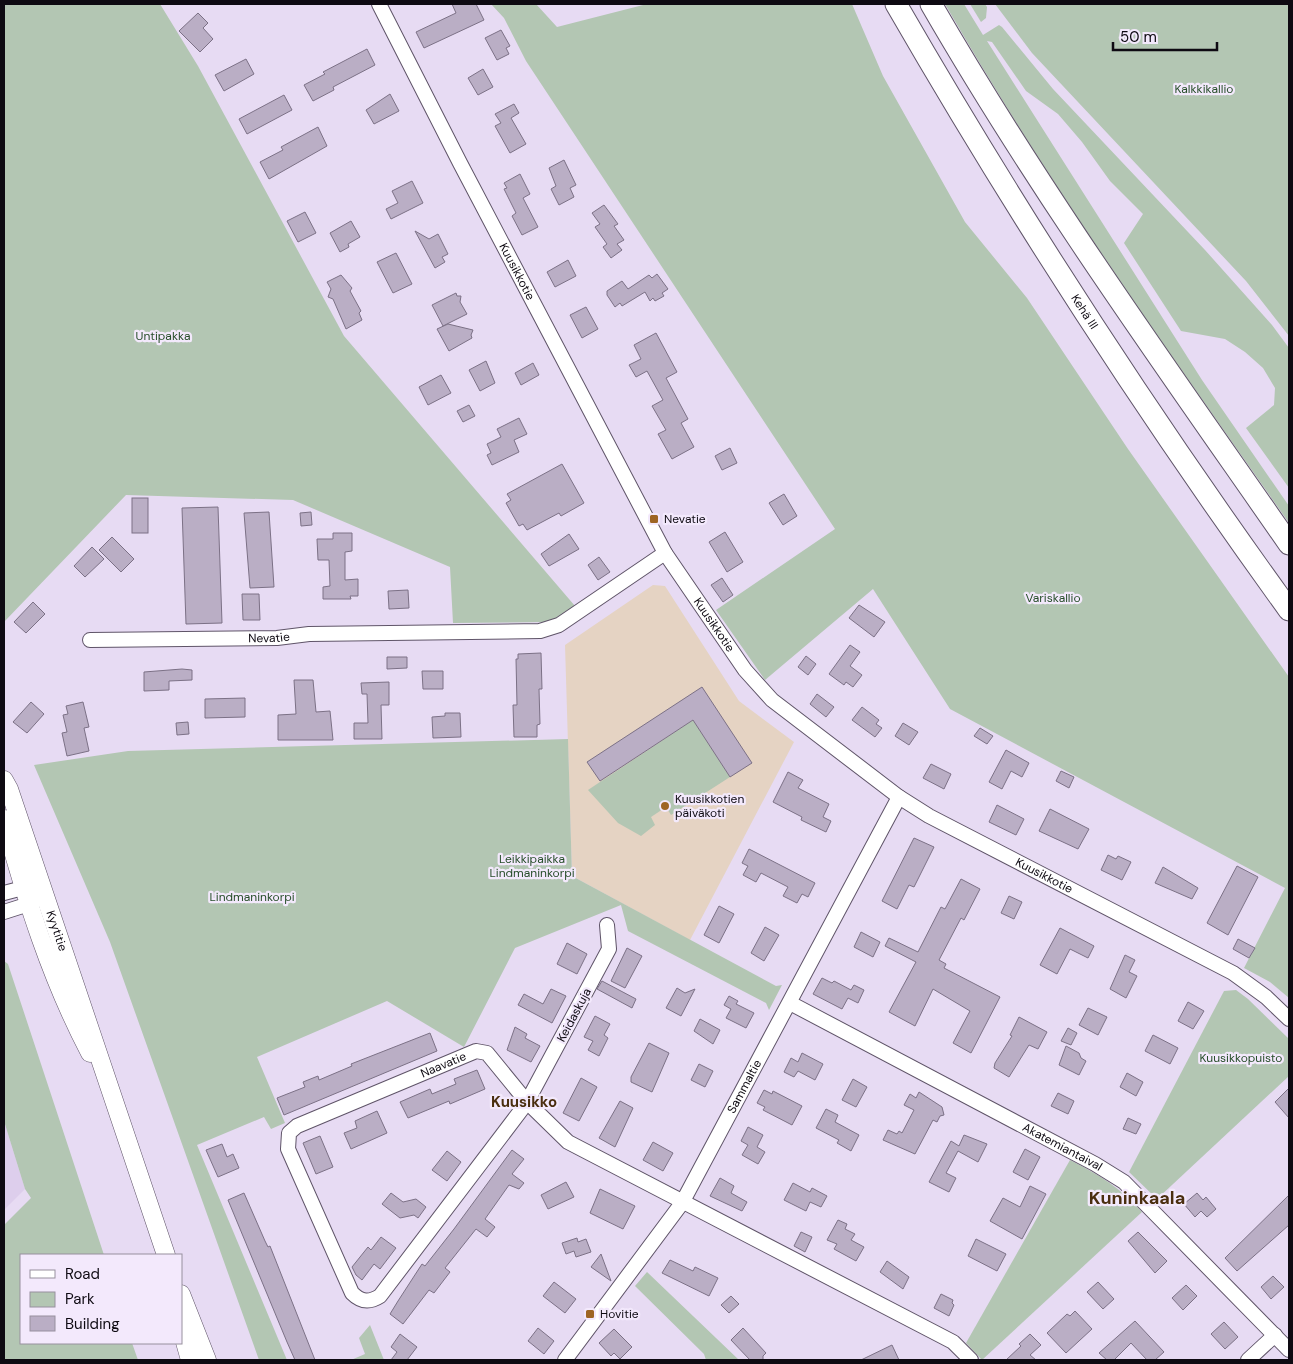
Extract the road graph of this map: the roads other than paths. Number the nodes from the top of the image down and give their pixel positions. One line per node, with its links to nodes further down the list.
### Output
1 (379, 4): 5 (street, Kuusikkotie)
2 (896, 4): 6 (highway, Kehä III)
3 (931, 4): 4 (highway)
4 (1289, 544)
5 (665, 553): 7 (street, Nevatie); 9 (street, Kuusikkotie)
6 (1289, 610)
7 (90, 640)
8 (4, 780): 12 (main road, Kyytitie)
9 (899, 797): 16 (street, Sammaltie); 17 (street, Kuusikkotie)
10 (4, 819): 13 (main road, Kyytitie)
11 (4, 893): 13 (street)
12 (43, 893): 13 (street); 18 (main road, Kyytitie)
13 (26, 896): 14 (street); 18 (main road, Kyytitie)
14 (4, 912)
15 (607, 925): 19 (street, Keidaskuja)
16 (790, 1003): 20 (street, Sammaltie); 24 (street, Akatemiantaival)
17 (1289, 1019)
18 (108, 1084): 21 (main road, Kyytitie)
19 (527, 1102): 19 (street, Naavatie); 20 (street)
20 (682, 1203): 28 (street, Sammaltie); 29 (street)
21 (166, 1254)
22 (182, 1297): 27 (main road)
23 (182, 1332): 26 (main road)
24 (1275, 1335): 25 (street, Akatemiantaival); 30 (street)
25 (1289, 1350)
26 (190, 1360)
27 (207, 1360)
28 (565, 1360)
29 (972, 1360)
30 (1248, 1360)

